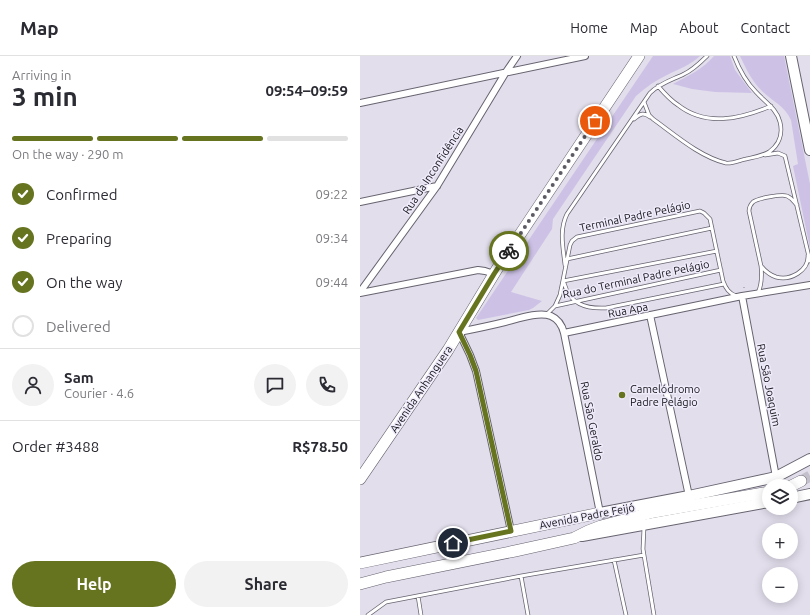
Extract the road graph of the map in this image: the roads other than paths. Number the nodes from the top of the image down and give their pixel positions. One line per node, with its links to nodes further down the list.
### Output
1 (517, 56): 7 (street, Rua da Inconfidência)
2 (585, 56): 7 (street)
3 (639, 56): 27 (highway, Avenida Anhanguera)
4 (707, 56): 8 (lane, Terminal Padre Pelágio)
5 (734, 56): 11 (lane)
6 (790, 56): 14 (main road)
7 (506, 72): 10 (street); 16 (street, Rua da Inconfidência)
8 (658, 86): 9 (lane, Terminal Padre Pelágio); 11 (lane)
9 (644, 102): 12 (lane); 13 (lane, Terminal Padre Pelágio)
10 (360, 103)
11 (771, 106): 15 (lane)
12 (653, 119): 13 (lane); 15 (lane)
13 (630, 122): 25 (lane, Terminal Padre Pelágio)
14 (810, 147)
15 (763, 156): 18 (lane)
16 (437, 186): 17 (street); 31 (street, Rua da Inconfidência)
17 (360, 202)
18 (797, 205): 21 (lane); 24 (lane)
19 (712, 228): 20 (lane, Terminal Padre Pelágio); 22 (lane); 22 (lane, Terminal Padre Pelágio)
20 (717, 251): 26 (lane, Terminal Padre Pelágio); 28 (lane, Rua do Terminal Padre Pelágio)
21 (808, 255): 23 (lane); 24 (lane)
22 (568, 259): 25 (lane, Terminal Padre Pelágio)
23 (810, 261)
24 (761, 266): 32 (lane)
25 (566, 269): 28 (lane, Terminal Padre Pelágio)
26 (721, 270): 29 (lane, Terminal Padre Pelágio); 34 (lane, Rua do Terminal Padre Pelágio)
27 (494, 274): 31 (street); 38 (highway, Avenida Anhanguera)
28 (563, 281): 34 (lane); 35 (lane, Terminal Padre Pelágio)
29 (724, 284): 33 (lane); 34 (lane)
30 (810, 285): 32 (street, Rua Apa)
31 (360, 293)
32 (757, 294): 33 (street, Rua Apa)
33 (740, 297): 37 (street, Rua Apa); 41 (street, Rua São Joaquim)
34 (576, 302): 35 (lane, Rua do Terminal Padre Pelágio)
35 (554, 306): 36 (lane, Terminal Padre Pelágio)
36 (547, 315): 38 (street); 39 (street)
37 (650, 315): 39 (street, Rua Apa); 45 (street)
38 (459, 332): 42 (highway, Avenida Anhanguera); 52 (street)
39 (564, 332): 48 (street, Rua São Geraldo)
40 (810, 459): 41 (main road, Avenida Padre Feijó)
41 (776, 477): 45 (main road, Avenida Padre Feijó)
42 (360, 479)
43 (762, 493): 49 (highway)
44 (810, 494): 46 (main road)
45 (689, 496): 48 (main road, Avenida Padre Feijó)
46 (798, 497)
47 (762, 503): 51 (main road, Avenida Padre Feijó)
48 (600, 513): 50 (highway, Avenida Padre Feijó)
49 (650, 513): 50 (highway); 53 (highway)
50 (570, 519): 52 (highway, Avenida Padre Feijó)
51 (644, 525): 53 (main road, Avenida Padre Feijó); 54 (lane)
52 (511, 531): 56 (highway, Avenida Padre Feijó)
53 (574, 538): 58 (highway, Avenida Padre Feijó)
54 (644, 555): 55 (lane); 64 (lane)
55 (614, 560): 57 (lane); 63 (lane)
56 (360, 563)
57 (521, 576): 59 (lane); 62 (lane)
58 (360, 584)
59 (418, 596): 60 (lane); 61 (lane)
60 (368, 615)
61 (421, 615)
62 (528, 615)
63 (626, 615)
64 (654, 615)

